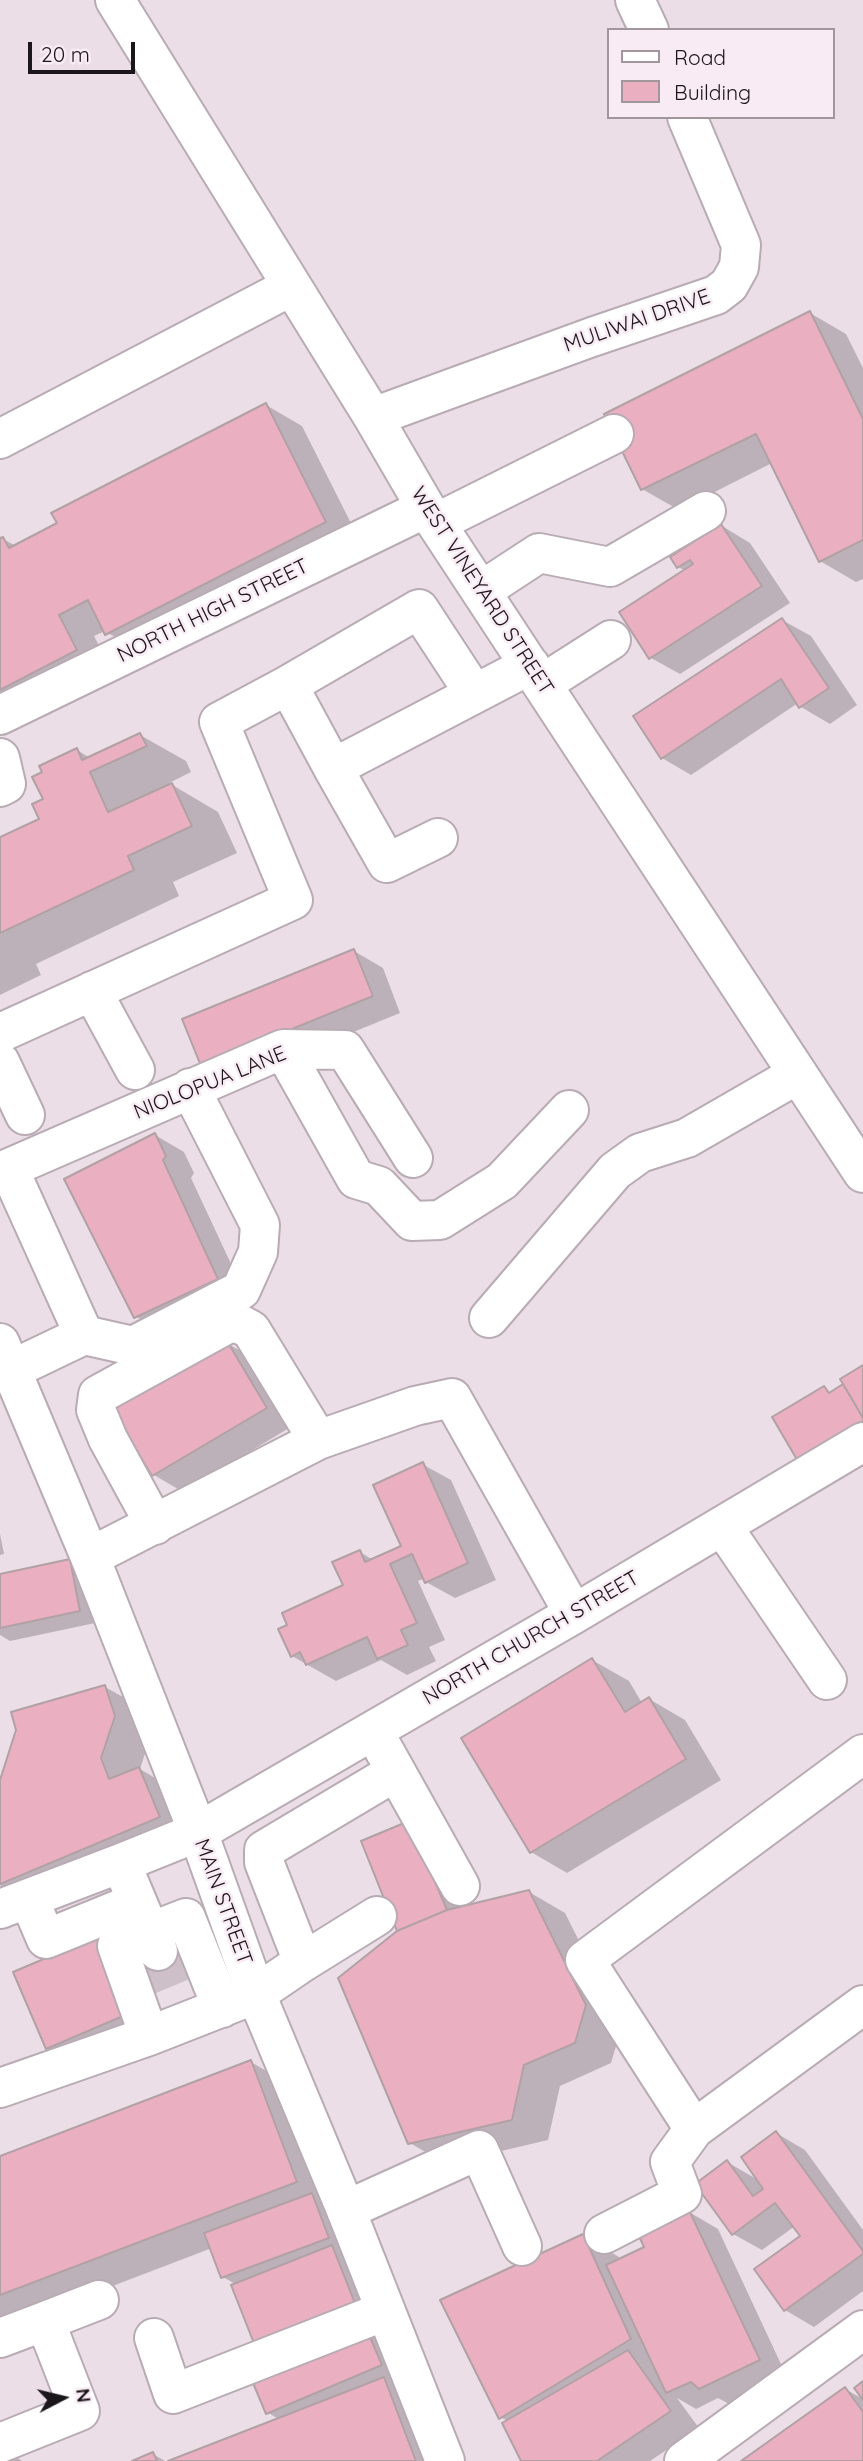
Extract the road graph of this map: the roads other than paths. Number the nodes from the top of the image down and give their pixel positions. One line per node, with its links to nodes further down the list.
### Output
1 (115, 0): 5 (street, WEST VINEYARD STREET)
2 (635, 0): 3 (street)
3 (648, 28)
4 (688, 119): 6 (street, MULIWAI DRIVE)
5 (292, 286): 6 (street, WEST VINEYARD STREET); 8 (street)
6 (373, 417): 10 (street, WEST VINEYARD STREET)
7 (614, 434): 10 (street, NORTH HIGH STREET)
8 (0, 439)
9 (706, 511): 11 (street)
10 (431, 515): 11 (street, WEST VINEYARD STREET); 16 (street, NORTH HIGH STREET)
11 (481, 591): 13 (street, WEST VINEYARD STREET)
12 (611, 640): 13 (street)
13 (536, 674): 15 (street); 26 (street, WEST VINEYARD STREET)
14 (288, 685): 15 (street); 18 (street); 21 (street)
15 (474, 693): 18 (street)
16 (0, 715)
17 (0, 758): 19 (street)
18 (333, 768): 20 (street)
19 (0, 787)
20 (438, 838)
21 (92, 991): 22 (street); 25 (street)
22 (0, 1033)
23 (283, 1049): 27 (street, NIOLOPUA LANE); 28 (street); 30 (street, NIOLOPUA LANE)
24 (0, 1062): 29 (street)
25 (135, 1070)
26 (798, 1074): 32 (street, WEST VINEYARD STREET); 33 (street)
27 (190, 1088): 31 (street, NIOLOPUA LANE); 34 (street)
28 (569, 1110)
29 (25, 1115)
30 (413, 1158)
31 (4, 1170): 34 (street)
32 (863, 1173)
33 (489, 1318)
34 (84, 1335): 35 (street)
35 (6, 1356): 40 (street, MAIN STREET)
36 (318, 1440): 38 (street); 38 (street); 41 (street)
37 (863, 1443): 39 (street, NORTH CHURCH STREET)
38 (155, 1525): 40 (street)
39 (723, 1527): 41 (street, NORTH CHURCH STREET); 42 (street)
40 (90, 1557): 47 (street, MAIN STREET)
41 (574, 1614): 43 (street, NORTH CHURCH STREET)
42 (827, 1681)
43 (373, 1730): 45 (street); 46 (street, NORTH CHURCH STREET)
44 (863, 1754): 61 (street)
45 (395, 1772): 48 (street); 50 (street)
46 (268, 1792): 47 (street, NORTH CHURCH STREET); 48 (street)
47 (198, 1832): 49 (street, NORTH CHURCH STREET); 51 (street, MAIN STREET)
48 (291, 1833): 56 (street)
49 (121, 1863): 52 (street, NORTH CHURCH STREET); 55 (street)
50 (460, 1886)
51 (223, 1902): 54 (street); 57 (street, MAIN STREET)
52 (14, 1904): 55 (street)
53 (377, 1916): 56 (street)
54 (186, 1918): 55 (street); 57 (street)
55 (148, 1928): 59 (street)
56 (303, 1962): 57 (street)
57 (239, 2001): 59 (street); 62 (street, MAIN STREET)
58 (863, 2005): 61 (street)
59 (149, 2036): 60 (street)
60 (0, 2088)
61 (694, 2129): 63 (street)
62 (345, 2210): 64 (street); 66 (street, MAIN STREET)
63 (604, 2234)
64 (522, 2246)
65 (99, 2300): 67 (street)
66 (385, 2311): 70 (street); 72 (street, MAIN STREET)
67 (45, 2320): 69 (street); 71 (street)
68 (863, 2330): 73 (street)
69 (0, 2338)
70 (154, 2338)
71 (0, 2443)
72 (445, 2461)
73 (684, 2461)

